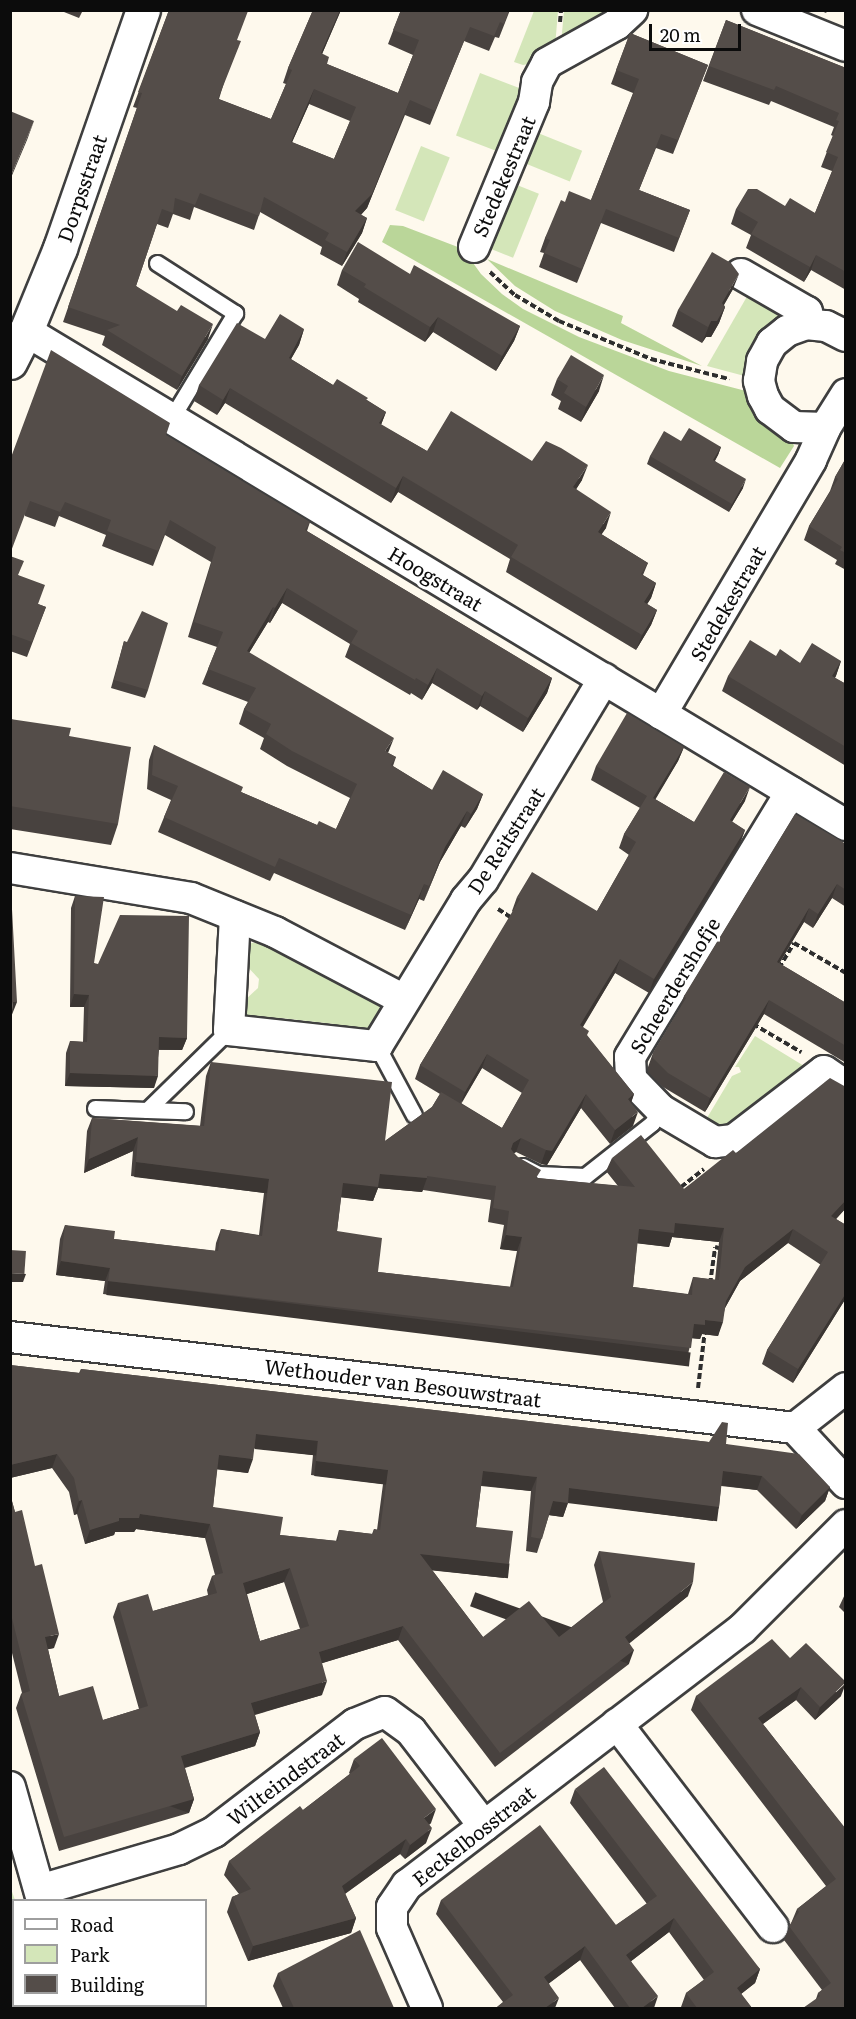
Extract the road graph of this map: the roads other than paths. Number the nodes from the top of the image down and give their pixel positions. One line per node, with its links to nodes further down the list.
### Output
1 (143, 10): 9 (street, Dorpsstraat)
2 (632, 10): 5 (street, Stedekestraat)
3 (757, 10): 4 (street)
4 (846, 46)
5 (474, 248)
6 (157, 264): 13 (lane)
7 (741, 274): 8 (street)
8 (806, 324): 10 (street); 14 (street)
9 (26, 331): 11 (street, Dorpsstraat); 13 (street, Hoogstraat)
10 (846, 336)
11 (10, 362)
12 (846, 394): 14 (street, Stedekestraat)
13 (171, 419): 15 (street, Hoogstraat)
14 (825, 429): 16 (street, Stedekestraat)
15 (604, 679): 16 (street, Hoogstraat); 21 (street, De Reitstraat)
16 (661, 714): 17 (street, Hoogstraat)
17 (791, 792): 18 (street, Hoogstraat); 27 (street, Scheerdershofje)
18 (846, 825)
19 (10, 868): 20 (street)
20 (235, 916): 21 (street); 22 (street)
21 (404, 1000): 23 (street, De Reitstraat)
22 (229, 1030): 23 (street); 26 (lane)
23 (377, 1046): 29 (lane)
24 (835, 1079): 27 (street, Scheerdershofje)
25 (95, 1108): 26 (lane)
26 (147, 1110): 28 (lane)
27 (661, 1110): 30 (lane)
28 (185, 1111)
29 (414, 1115)
30 (516, 1162)
31 (10, 1337): 33 (street, Wethouder van Besouwstraat)
32 (846, 1388): 33 (street)
33 (795, 1428): 34 (street)
34 (846, 1483)
35 (846, 1525): 36 (street, Eeckelbosstraat)
36 (617, 1724): 38 (street, Eeckelbosstraat); 40 (street)
37 (10, 1787): 39 (street)
38 (484, 1826): 39 (street, Wilteindstraat); 41 (street, Eeckelbosstraat)
39 (41, 1895)
40 (773, 1927)
41 (427, 2008)

